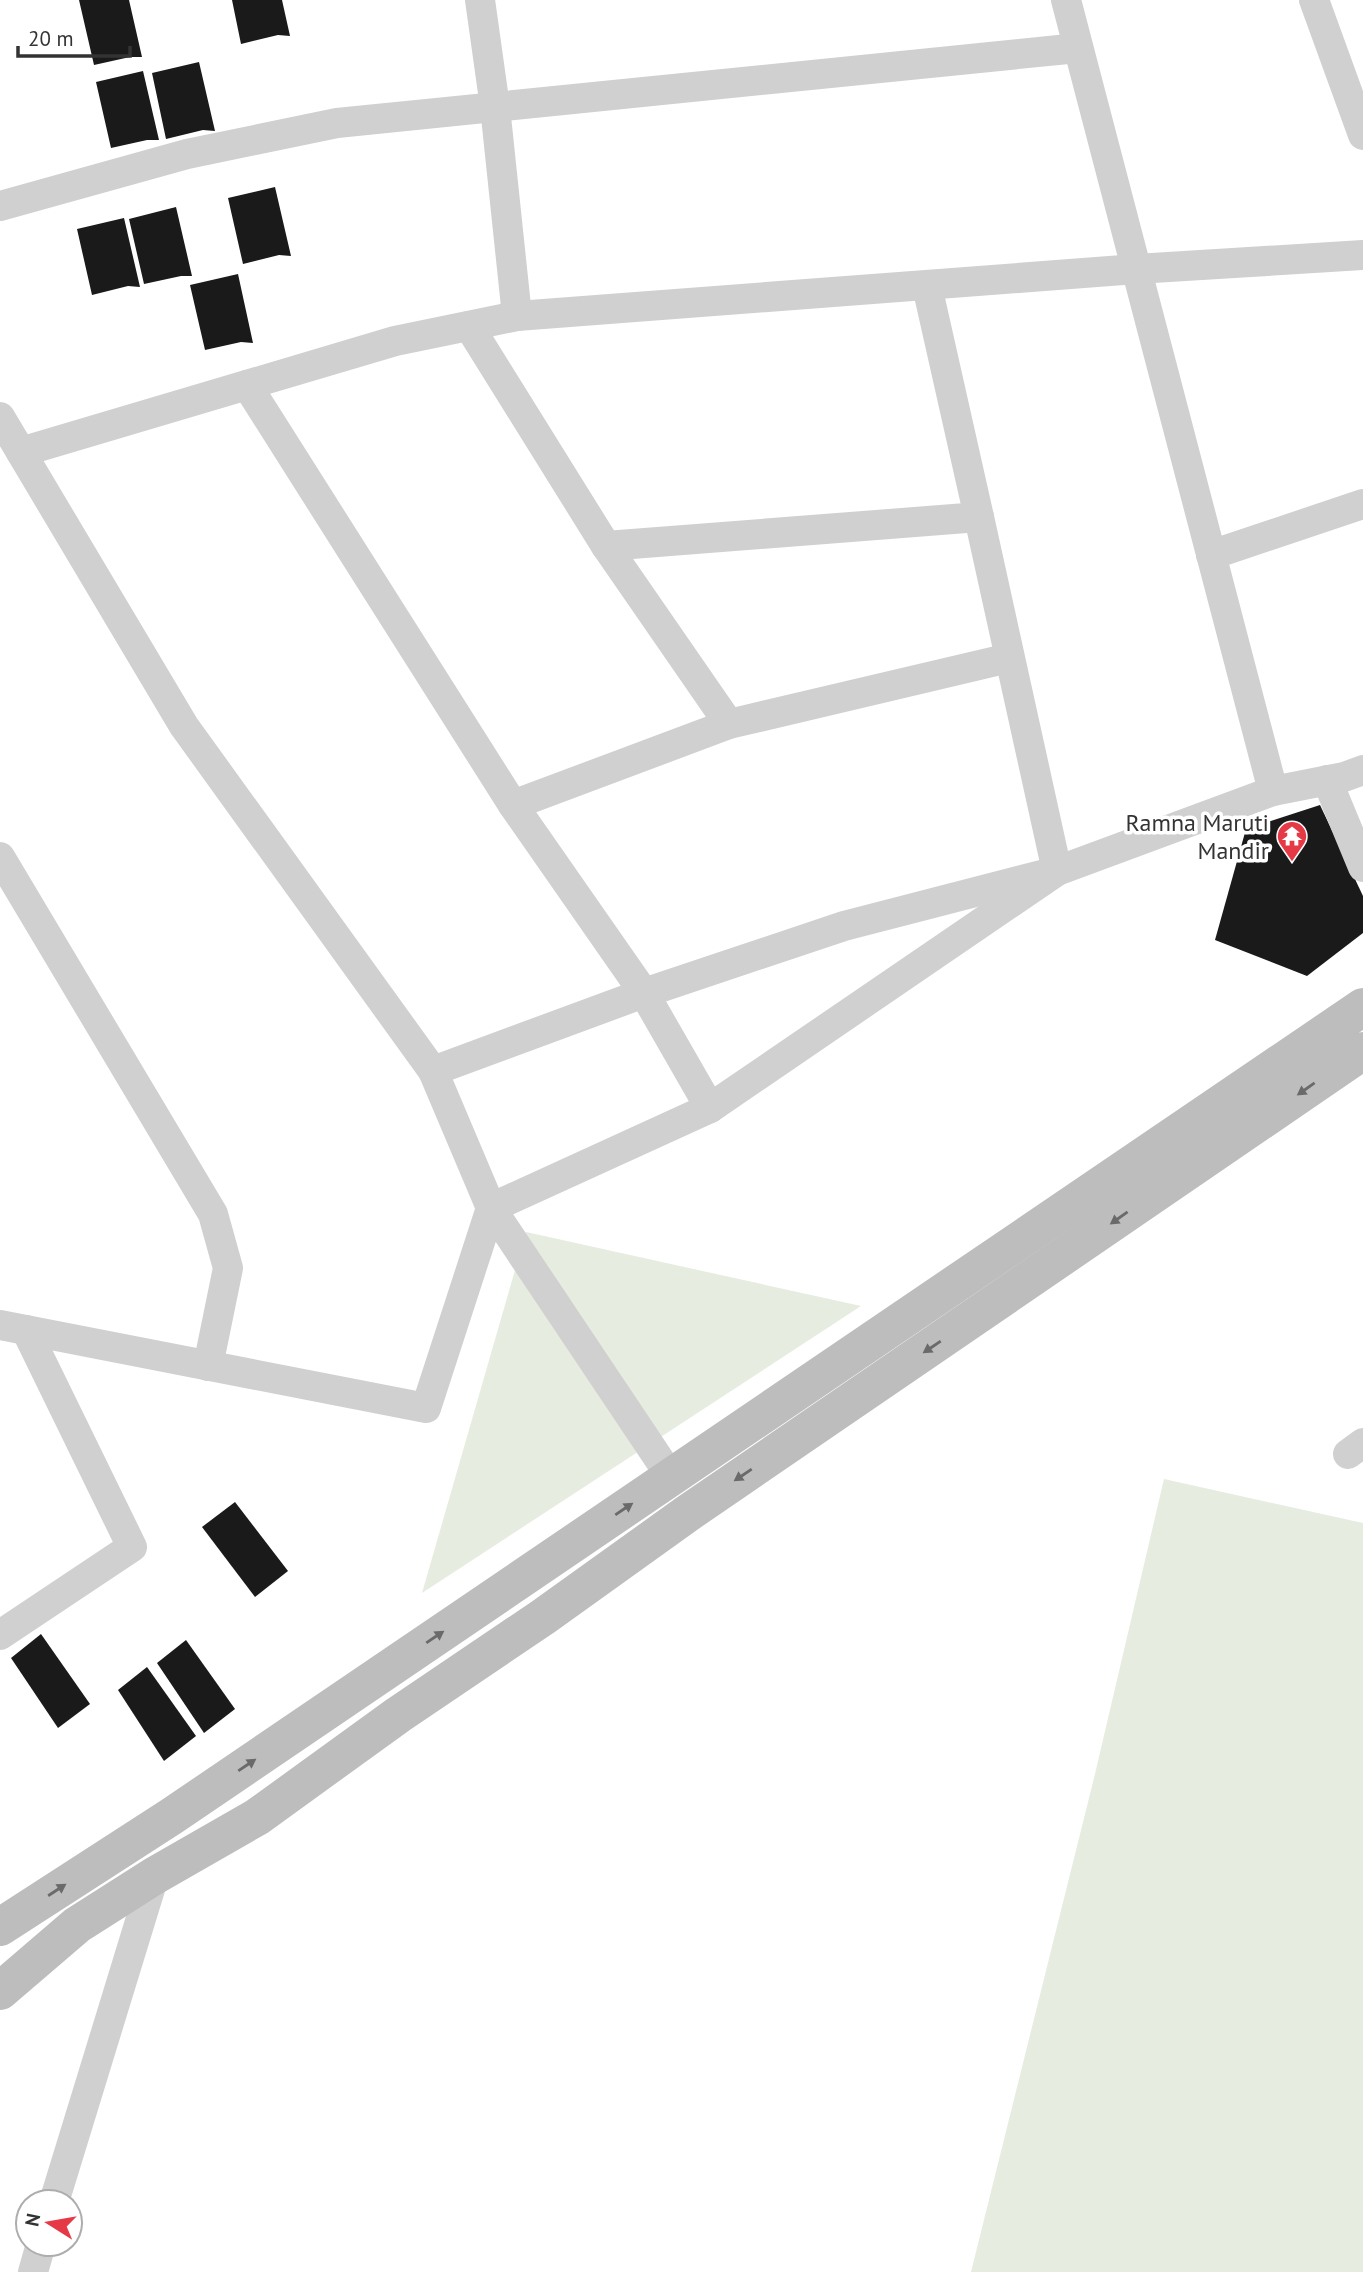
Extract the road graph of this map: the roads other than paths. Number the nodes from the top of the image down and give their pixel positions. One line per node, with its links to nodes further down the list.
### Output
1 (480, 0): 5 (street)
2 (1066, 0): 4 (street)
3 (1314, 0): 6 (street)
4 (1078, 48): 5 (street); 9 (street)
5 (495, 107): 7 (street); 11 (street)
6 (1363, 135)
7 (0, 206)
8 (1363, 255): 9 (street)
9 (1136, 269): 10 (street); 19 (street)
10 (927, 286): 11 (street); 17 (street)
11 (517, 316): 12 (street)
12 (469, 326): 13 (street); 18 (street)
13 (247, 385): 15 (street); 25 (street)
14 (0, 417): 15 (street)
15 (21, 452): 32 (street)
16 (1363, 504): 19 (street)
17 (979, 517): 18 (street); 20 (street)
18 (606, 546): 21 (street)
19 (1211, 555): 24 (street)
20 (1009, 658): 21 (street); 28 (street)
21 (729, 724): 25 (street)
22 (1363, 770): 23 (street)
23 (1327, 780): 24 (street); 27 (street)
24 (1273, 791): 28 (street)
25 (513, 805): 29 (street)
26 (0, 857): 36 (street)
27 (1363, 867)
28 (1058, 871): 29 (street); 33 (street)
29 (645, 993): 32 (street); 33 (street)
30 (1363, 1007): 37 (street)
31 (1363, 1051): 39 (street, one-way to 39)
32 (433, 1071): 34 (street)
33 (710, 1108): 34 (street)
34 (491, 1208): 36 (street); 37 (street)
35 (13, 1327): 36 (street); 38 (street)
36 (208, 1366)
37 (671, 1477): 40 (street, one-way to 37)
38 (0, 1634)
39 (154, 1875): 41 (street); 42 (street)
40 (0, 1927)
41 (0, 1991)
42 (58, 2188)

